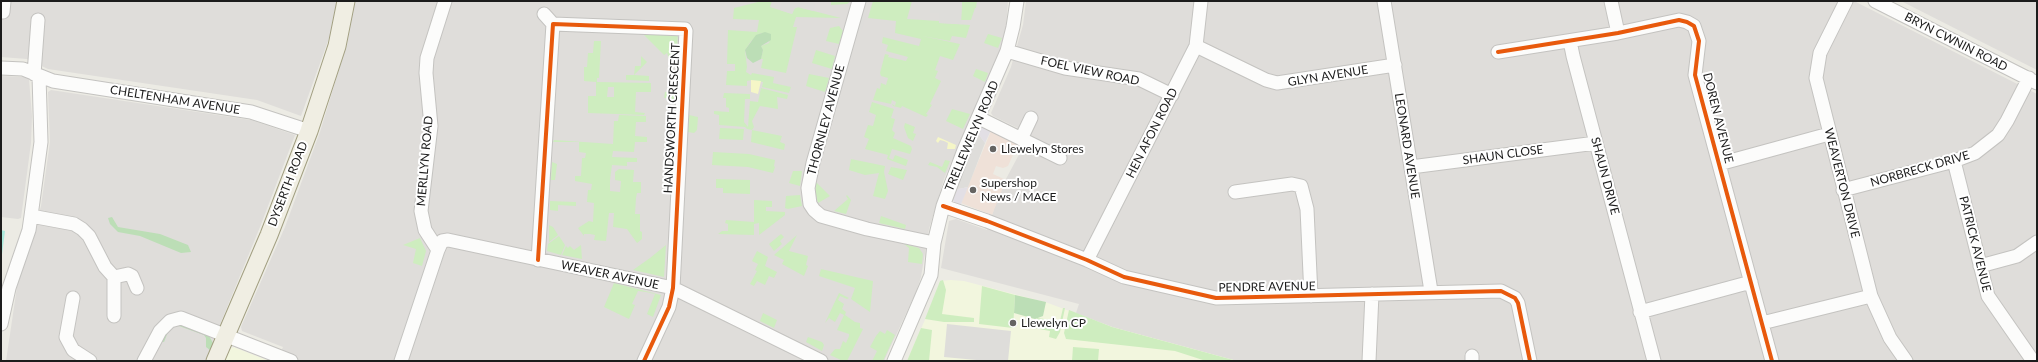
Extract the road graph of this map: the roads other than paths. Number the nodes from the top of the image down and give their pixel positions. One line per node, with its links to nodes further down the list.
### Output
1 (346, 1): 25 (main road, DYSERTH ROAD)
2 (445, 1): 39 (street, MERLLYN ROAD)
3 (859, 1): 37 (street, THORNLEY AVENUE)
4 (1017, 1): 16 (street, TRELLEWELYN ROAD)
5 (1201, 1): 15 (street, HEN AFON ROAD)
6 (1384, 1): 18 (street, LEONARD AVENUE)
7 (1611, 1): 13 (street)
8 (1846, 1): 26 (street, WEAVERTON DRIVE)
9 (1875, 1): 21 (street, BRYN CWNIN ROAD)
10 (544, 14): 12 (street)
11 (38, 20): 20 (street)
12 (553, 24): 40 (street); 46 (street, HANDSWORTH CRESCENT)
13 (1618, 33): 14 (street, DOREN AVENUE); 31 (street, DOREN AVENUE)
14 (1570, 41): 17 (street, DOREN AVENUE); 28 (street, SHAUN DRIVE)
15 (1196, 46): 18 (street, GLYN AVENUE); 22 (street, HEN AFON ROAD)
16 (1007, 51): 22 (street, FOEL VIEW ROAD); 23 (street, TRELLEWELYN ROAD)
17 (1498, 52)
18 (1395, 65): 32 (street, LEONARD AVENUE)
19 (1, 68): 20 (street, CHELTENHAM AVENUE)
20 (37, 75): 25 (street, CHELTENHAM AVENUE); 36 (street)
21 (2033, 80): 30 (street, NORBRECK DRIVE)
22 (1172, 95): 41 (street, HEN AFON ROAD)
23 (978, 118): 27 (street); 35 (street, TRELLEWELYN ROAD)
24 (1031, 118): 27 (street)
25 (308, 130): 56 (main road, DYSERTH ROAD)
26 (1829, 134): 31 (street, DOREN AVENUE); 33 (street, WEAVERTON DRIVE)
27 (1021, 138): 29 (street)
28 (1596, 143): 32 (street, SHAUN CLOSE); 52 (street, SHAUN DRIVE)
29 (1060, 158)
30 (1954, 161): 33 (street, NORBRECK DRIVE); 42 (street, PATRICK AVENUE)
31 (1719, 164): 44 (street, DOREN AVENUE)
32 (1411, 167): 47 (street, LEONARD AVENUE)
33 (1843, 190): 50 (street, WEAVERTON DRIVE)
34 (1235, 192): 49 (street)
35 (943, 206): 37 (street, TRELLEWELYN ROAD); 41 (street, PENDRE AVENUE)
36 (31, 216): 43 (street); 55 (street)
37 (934, 242): 64 (street, TRELLEWELYN ROAD)
38 (2037, 242): 42 (street)
39 (438, 250): 40 (street, WEAVER AVENUE); 61 (street)
40 (538, 260): 46 (street, WEAVER AVENUE)
41 (1087, 260): 49 (street, PENDRE AVENUE)
42 (1980, 266): 70 (street, PATRICK AVENUE)
43 (114, 277): 45 (street); 53 (street)
44 (1751, 282): 52 (street); 54 (street, DOREN AVENUE)
45 (138, 288)
46 (673, 288): 62 (street); 63 (street, WEAVER AVENUE)
47 (1431, 291): 48 (street, PENDRE AVENUE); 66 (street, PENDRE AVENUE)
48 (1372, 294): 49 (street, PENDRE AVENUE); 65 (street)
49 (1311, 296)
50 (1871, 296): 54 (street); 69 (street, WEAVERTON DRIVE)
51 (74, 298): 57 (street)
52 (1640, 312): 67 (street, SHAUN DRIVE)
53 (114, 316)
54 (1762, 323): 68 (street, DOREN AVENUE)
55 (1, 324)
56 (227, 335): 58 (street); 59 (main road, DYSERTH ROAD); 60 (street)
57 (90, 361)
58 (144, 361)
59 (216, 361)
60 (291, 361)
61 (401, 361)
62 (644, 361)
63 (821, 361)
64 (894, 361)
65 (1369, 361)
66 (1530, 361)
67 (1654, 361)
68 (1772, 361)
69 (1906, 361)
70 (2033, 361)

